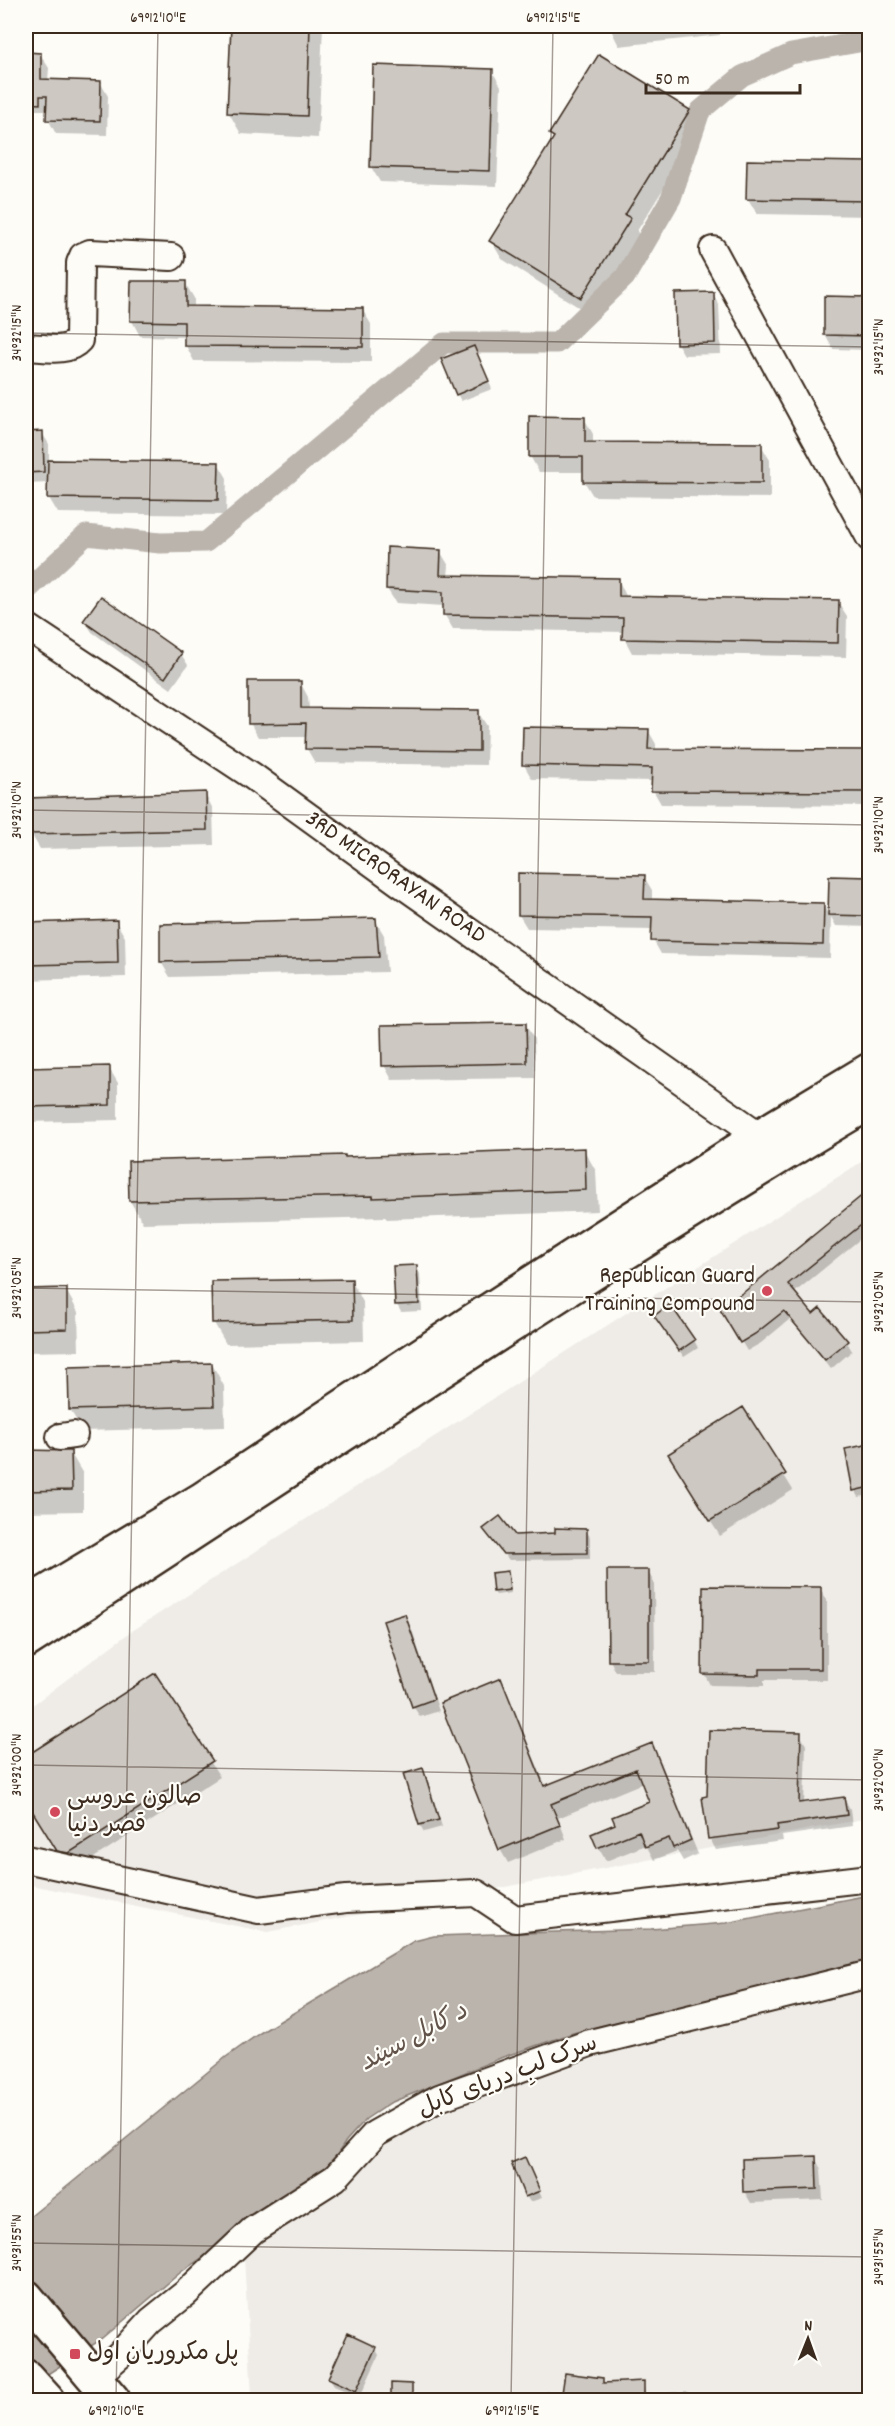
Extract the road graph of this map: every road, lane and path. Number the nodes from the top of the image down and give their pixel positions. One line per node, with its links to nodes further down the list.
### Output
1 (713, 250): 4 (street)
2 (171, 257): 3 (street)
3 (26, 347)
4 (870, 538)
5 (26, 626): 8 (street, 3RD MICRORAYAN ROAD)
6 (870, 1070): 8 (main road)
7 (870, 1102): 10 (main road)
8 (760, 1136): 9 (main road)
9 (26, 1605)
10 (26, 1641)
11 (26, 1859): 12 (street)
12 (870, 1878)
13 (870, 1974): 16 (street, سرک لبِ دریای کابل)
14 (26, 2297): 16 (main road)
15 (26, 2377): 17 (main road)
16 (95, 2380)
17 (47, 2400)

